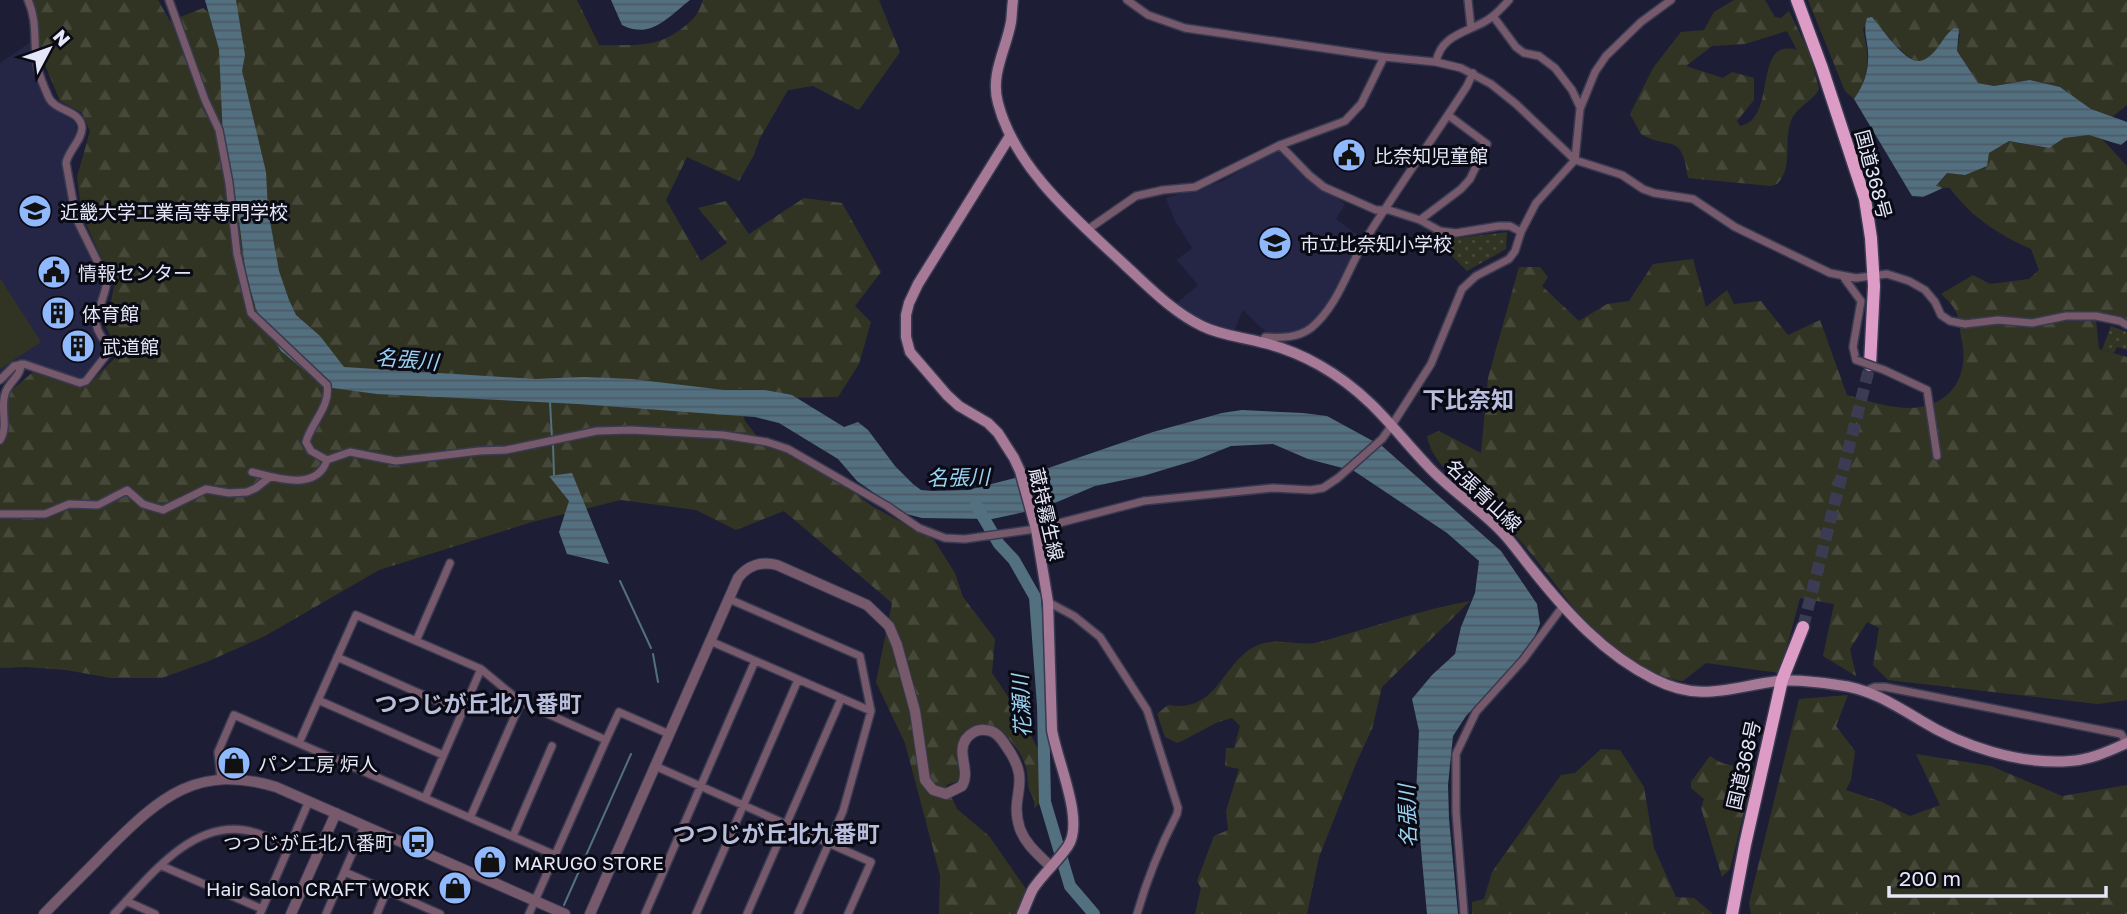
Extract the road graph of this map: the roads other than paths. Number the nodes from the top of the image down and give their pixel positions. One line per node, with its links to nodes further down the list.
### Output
1 (28, 0): 27 (street)
2 (169, 0): 33 (street)
3 (1013, 0): 16 (main road, 名張青山線)
4 (1127, 0): 11 (street)
5 (1468, 0): 10 (street)
6 (1509, 0): 9 (street)
7 (1671, 0): 14 (street)
8 (1797, 0): 23 (highway, 国道368号)
9 (1493, 16): 10 (street); 14 (street)
10 (1471, 28): 12 (street)
11 (1384, 57): 12 (street); 17 (street)
12 (1436, 62): 13 (street)
13 (1473, 73): 15 (street); 18 (street)
14 (1580, 107): 18 (street)
15 (1448, 115): 19 (street); 20 (street)
16 (1010, 136): 21 (main road, 名張青山線); 37 (main road, 蔵持霧生線)
17 (1280, 145): 19 (street); 21 (street)
18 (1575, 160): 22 (street); 24 (street)
19 (1384, 211): 20 (street); 26 (street)
20 (1420, 220): 22 (street)
21 (1087, 230): 26 (main road, 名張青山線)
22 (1521, 232): 30 (street)
23 (1874, 276): 24 (street); 25 (street); 28 (highway, 国道368号)
24 (1844, 277): 32 (street, bridge)
25 (2127, 325)
26 (1262, 342): 30 (main road, 名張青山線)
27 (21, 364): 29 (street); 31 (street)
28 (1870, 365)
29 (0, 380)
30 (1392, 425): 37 (street); 41 (main road, 名張青山線)
31 (0, 440)
32 (1937, 456)
33 (327, 460): 35 (street); 37 (street)
34 (253, 472): 35 (street)
35 (270, 477): 36 (street)
36 (0, 514)
37 (1033, 524): 40 (main road, 蔵持霧生線)
38 (450, 563): 43 (street)
39 (729, 598): 44 (street); 54 (street); 77 (street)
40 (1048, 601): 77 (main road, 蔵持霧生線); 100 (street)
41 (1563, 606): 49 (main road, 名張青山線); 101 (street)
42 (1803, 627): 49 (highway, 国道368号)
43 (416, 641): 45 (street); 47 (street)
44 (709, 641): 46 (street); 56 (street)
45 (337, 657): 52 (street); 55 (street)
46 (755, 661): 48 (street); 64 (street)
47 (481, 669): 53 (street); 55 (street)
48 (798, 680): 51 (street); 67 (street)
49 (1782, 680): 50 (main road, 名張青山線); 102 (highway, 国道368号)
50 (1864, 691): 59 (street); 59 (main road, 名張青山線)
51 (841, 699): 54 (street); 70 (street)
52 (318, 700): 58 (street); 61 (street)
53 (521, 702): 57 (street); 69 (street)
54 (871, 711): 73 (street)
55 (462, 712): 61 (street)
56 (669, 734): 57 (street); 62 (street)
57 (607, 740): 75 (street)
58 (299, 743): 63 (street); 65 (street)
59 (2127, 743)
60 (552, 746): 72 (street)
61 (443, 755): 65 (street)
62 (655, 766): 64 (street); 94 (street)
63 (221, 780): 66 (street); 85 (street)
64 (701, 787): 67 (street); 84 (street)
65 (425, 798): 69 (street)
66 (309, 801): 68 (street); 74 (street)
67 (744, 805): 70 (street); 95 (street)
68 (336, 813): 71 (street); 88 (street)
69 (470, 818): 72 (street)
70 (786, 824): 73 (street); 96 (street)
71 (365, 826): 78 (street); 81 (street)
72 (513, 836): 75 (street)
73 (829, 843): 97 (street); 98 (street)
74 (289, 847): 76 (street); 82 (street)
75 (555, 855): 81 (street)
76 (162, 866): 80 (street); 82 (street)
77 (1051, 867): 99 (main road, 蔵持霧生線)
78 (345, 872): 79 (street); 89 (street)
79 (387, 890): 83 (street); 90 (street)
80 (126, 901): 86 (street); 87 (street)
81 (535, 901): 92 (street); 93 (street)
82 (261, 912)
83 (429, 912): 91 (street)
84 (647, 913)
85 (44, 914)
86 (114, 914)
87 (155, 914)
88 (291, 914)
89 (326, 914)
90 (377, 914)
91 (440, 914)
92 (529, 914)
93 (565, 914)
94 (590, 914)
95 (696, 914)
96 (747, 914)
97 (798, 914)
98 (848, 914)
99 (1022, 914)
100 (1136, 914)
101 (1464, 914)
102 (1732, 914)

